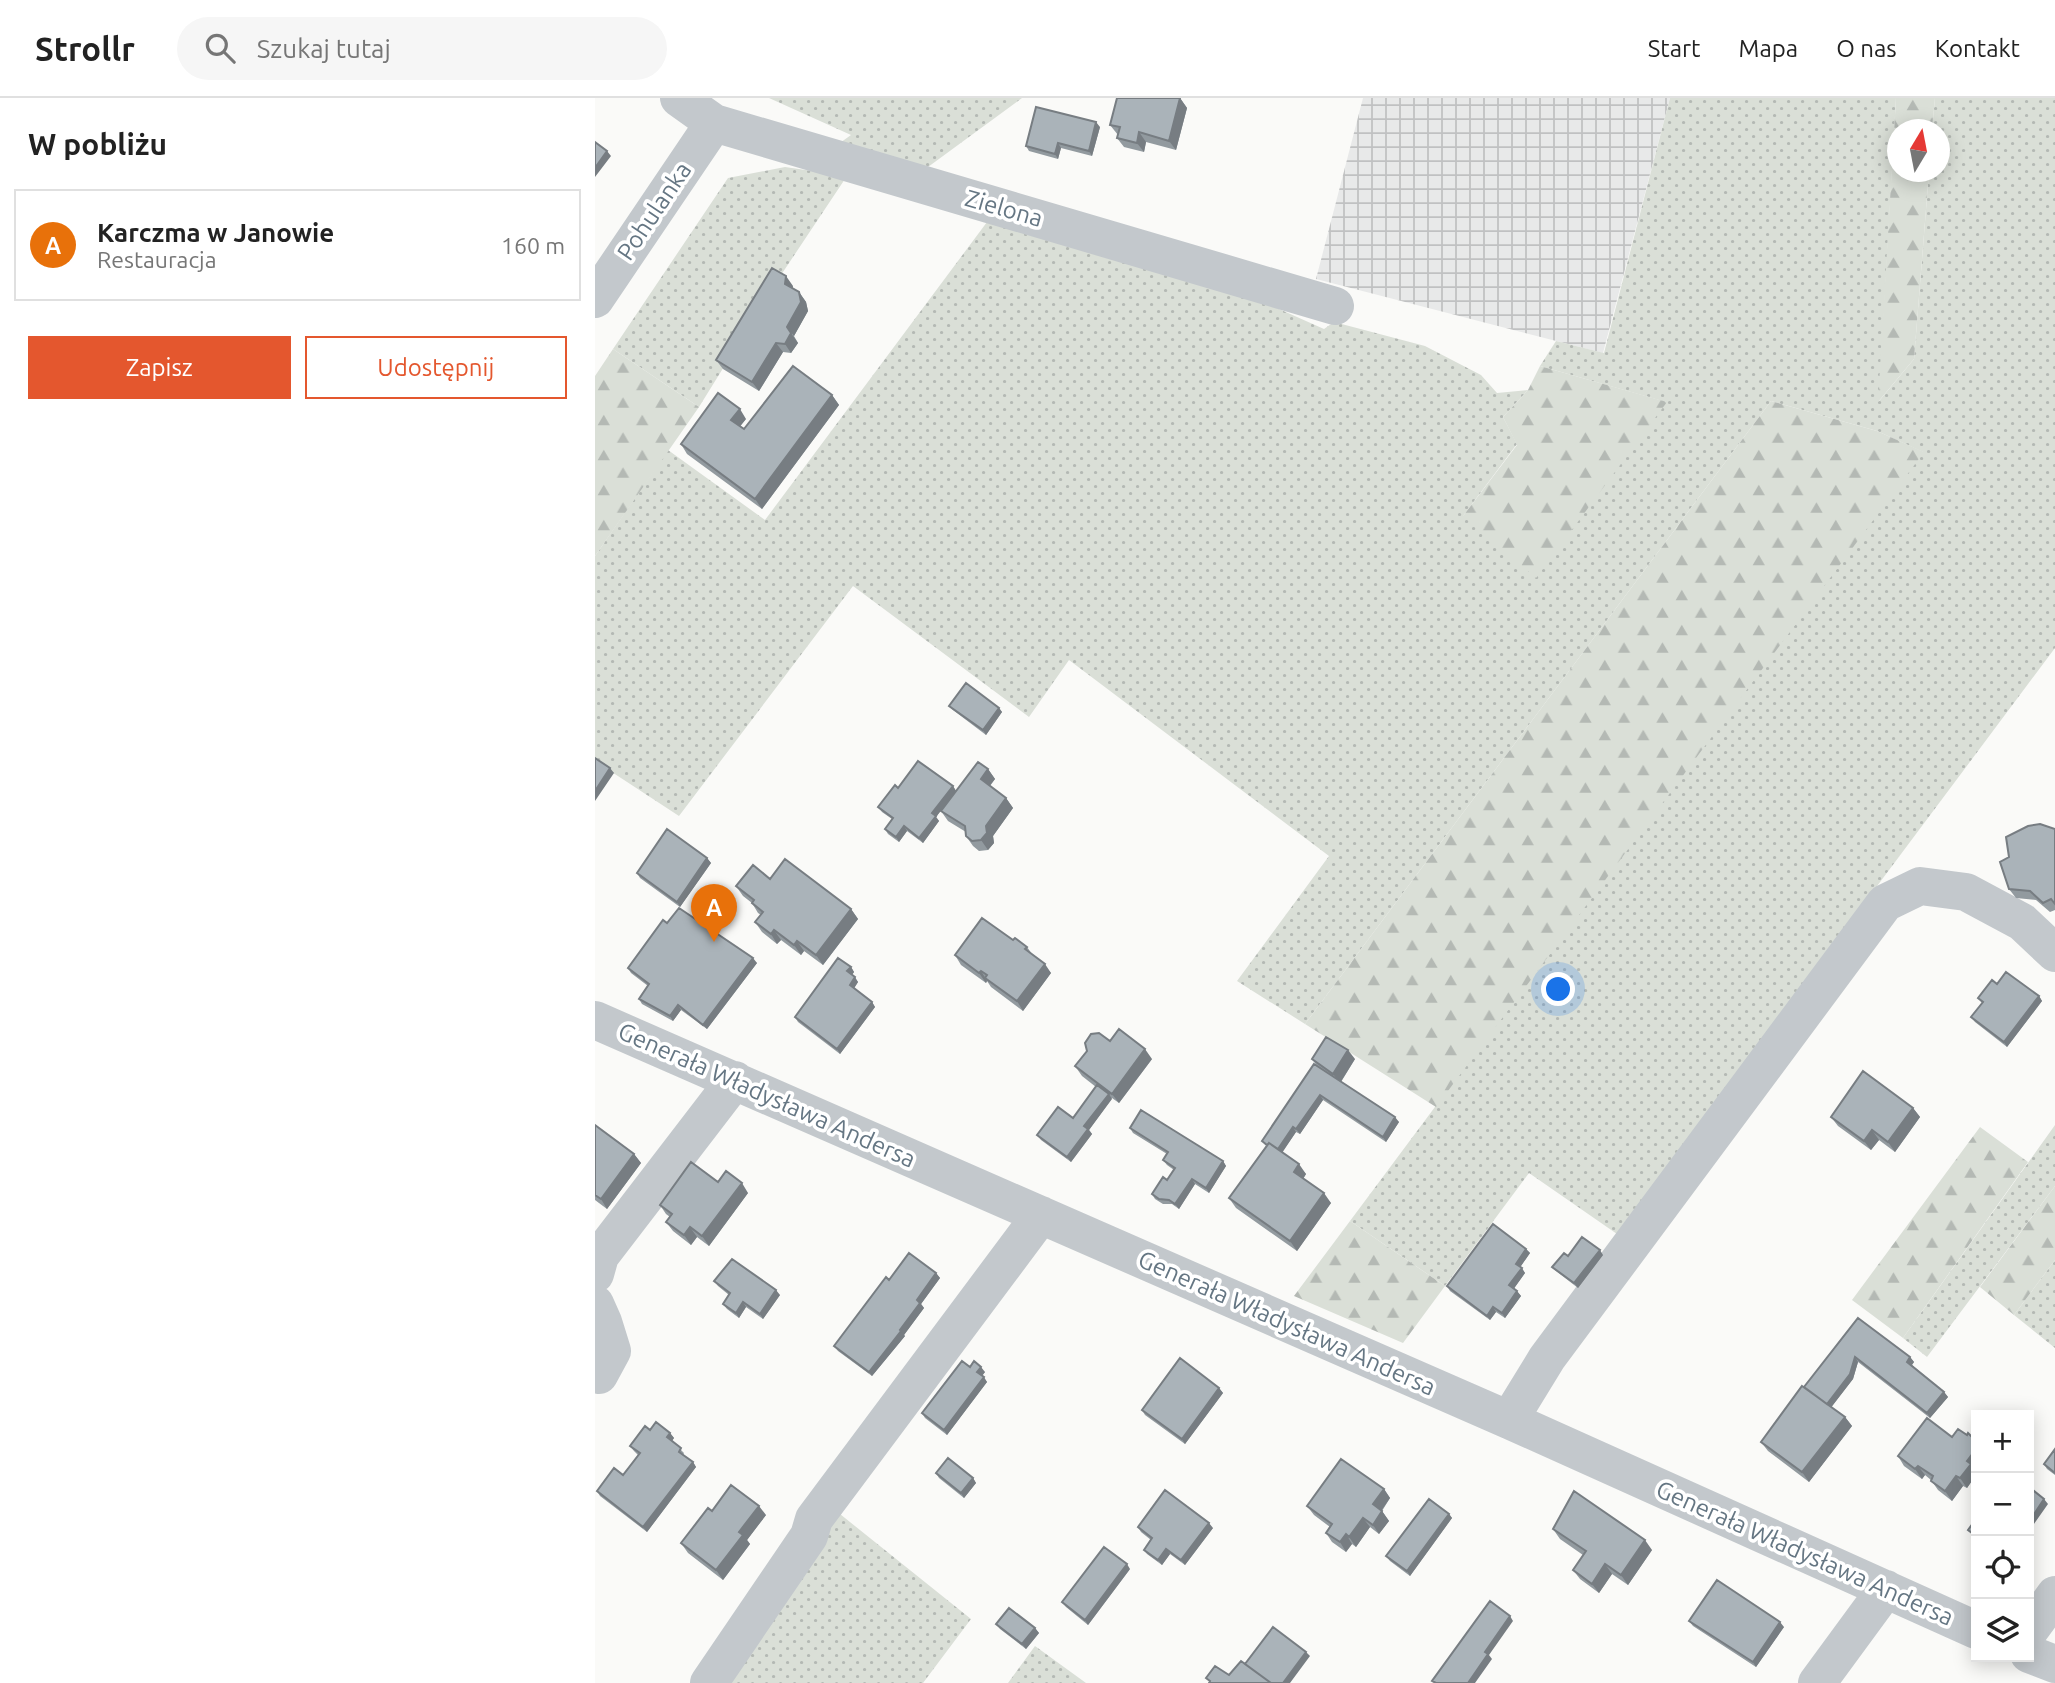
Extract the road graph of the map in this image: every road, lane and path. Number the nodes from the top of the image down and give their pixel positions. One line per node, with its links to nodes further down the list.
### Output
1 (679, 98): 2 (street, Zielona)
2 (714, 123): 3 (street, Pohulanka); 4 (street, Zielona)
3 (595, 299)
4 (1335, 306)
5 (2055, 953): 12 (street)
6 (595, 1020): 7 (street, Generała Władysława Andersa)
7 (736, 1080): 8 (street, Generała Władysława Andersa); 9 (street)
8 (1041, 1215): 12 (street, Generała Władysława Andersa); 19 (street)
9 (595, 1274)
10 (595, 1304): 11 (street)
11 (599, 1375)
12 (1509, 1420): 13 (street, Generała Władysława Andersa)
13 (1886, 1589): 16 (street, Generała Władysława Andersa); 20 (street)
14 (2055, 1595): 15 (street)
15 (2034, 1624)
16 (1971, 1628)
17 (2034, 1656): 18 (street)
18 (2055, 1664)
19 (709, 1683)
20 (1817, 1683)

